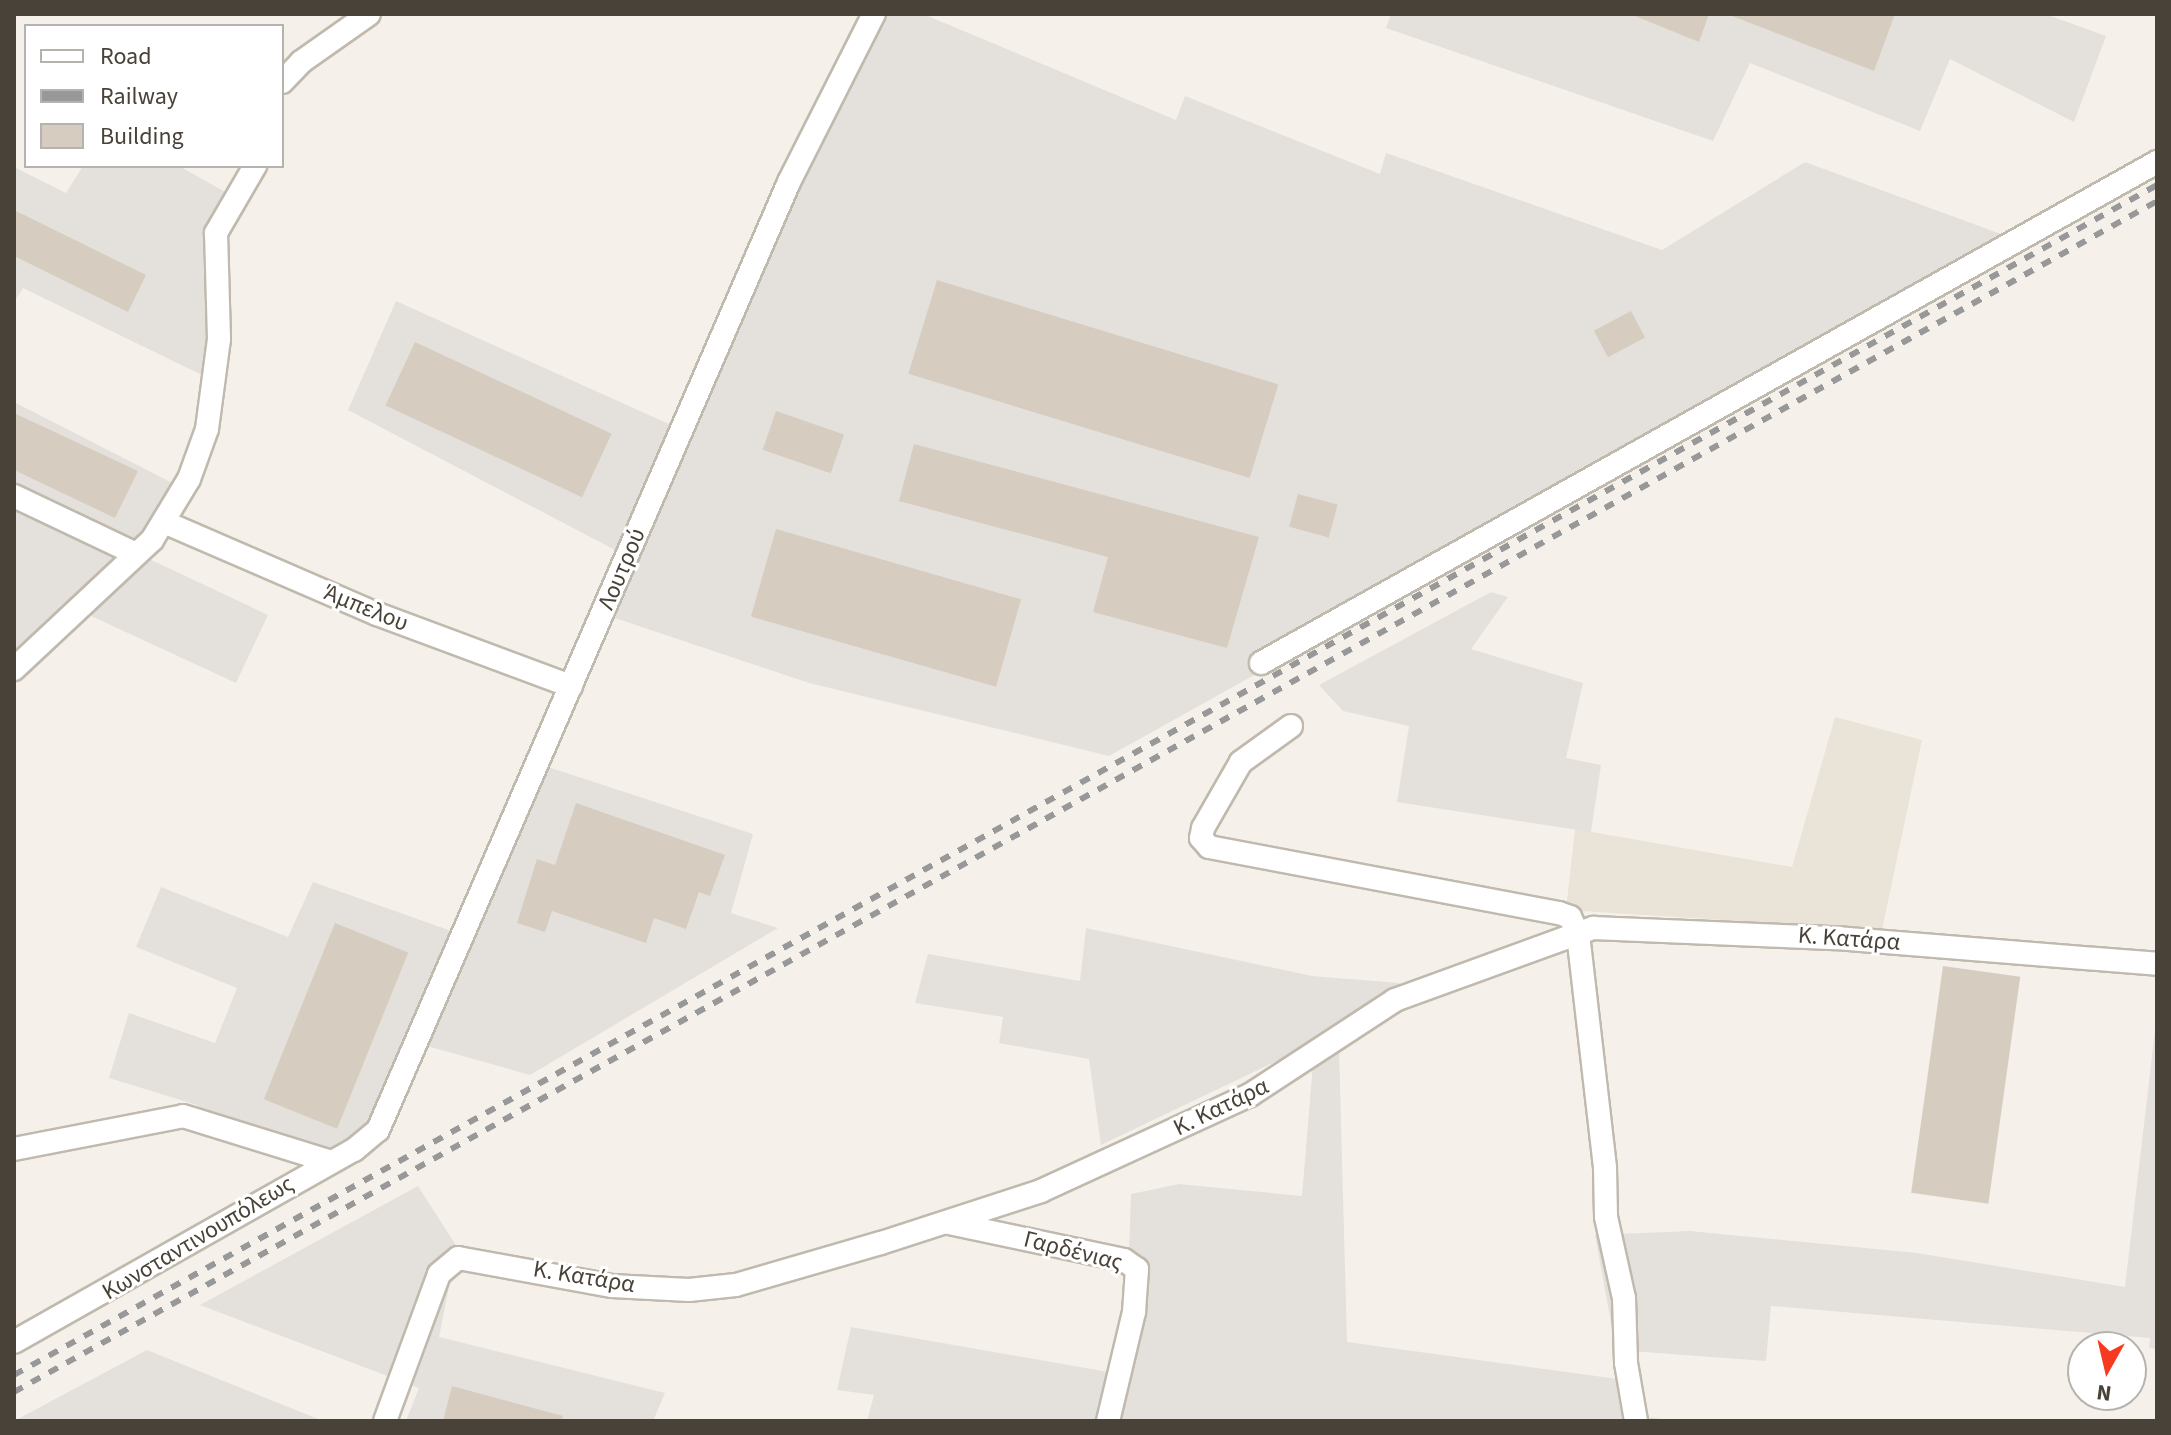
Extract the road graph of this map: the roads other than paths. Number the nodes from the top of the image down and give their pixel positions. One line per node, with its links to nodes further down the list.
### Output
1 (369, 14): 3 (street)
2 (874, 14): 11 (street, Λουτρού)
3 (284, 80)
4 (2157, 162): 9 (street)
5 (254, 168): 7 (street)
6 (14, 496): 8 (street)
7 (164, 522): 8 (street); 11 (street, Άμπελου)
8 (136, 554): 10 (street)
9 (1261, 663)
10 (14, 669)
11 (571, 686): 15 (street, Λουτρού)
12 (1291, 726): 13 (street)
13 (1578, 934): 14 (street, Κ. Κατάρα); 18 (street, Κ. Κατάρα); 22 (street)
14 (2157, 964)
15 (378, 1130): 17 (street, Κωνσταντινουπόλεως)
16 (14, 1149): 17 (street)
17 (328, 1161): 19 (street, Κωνσταντινουπόλεως)
18 (949, 1223): 20 (street, Κ. Κατάρα); 21 (street, Γαρδένιας)
19 (14, 1342)
20 (385, 1421)
21 (1108, 1421)
22 (1636, 1421)

